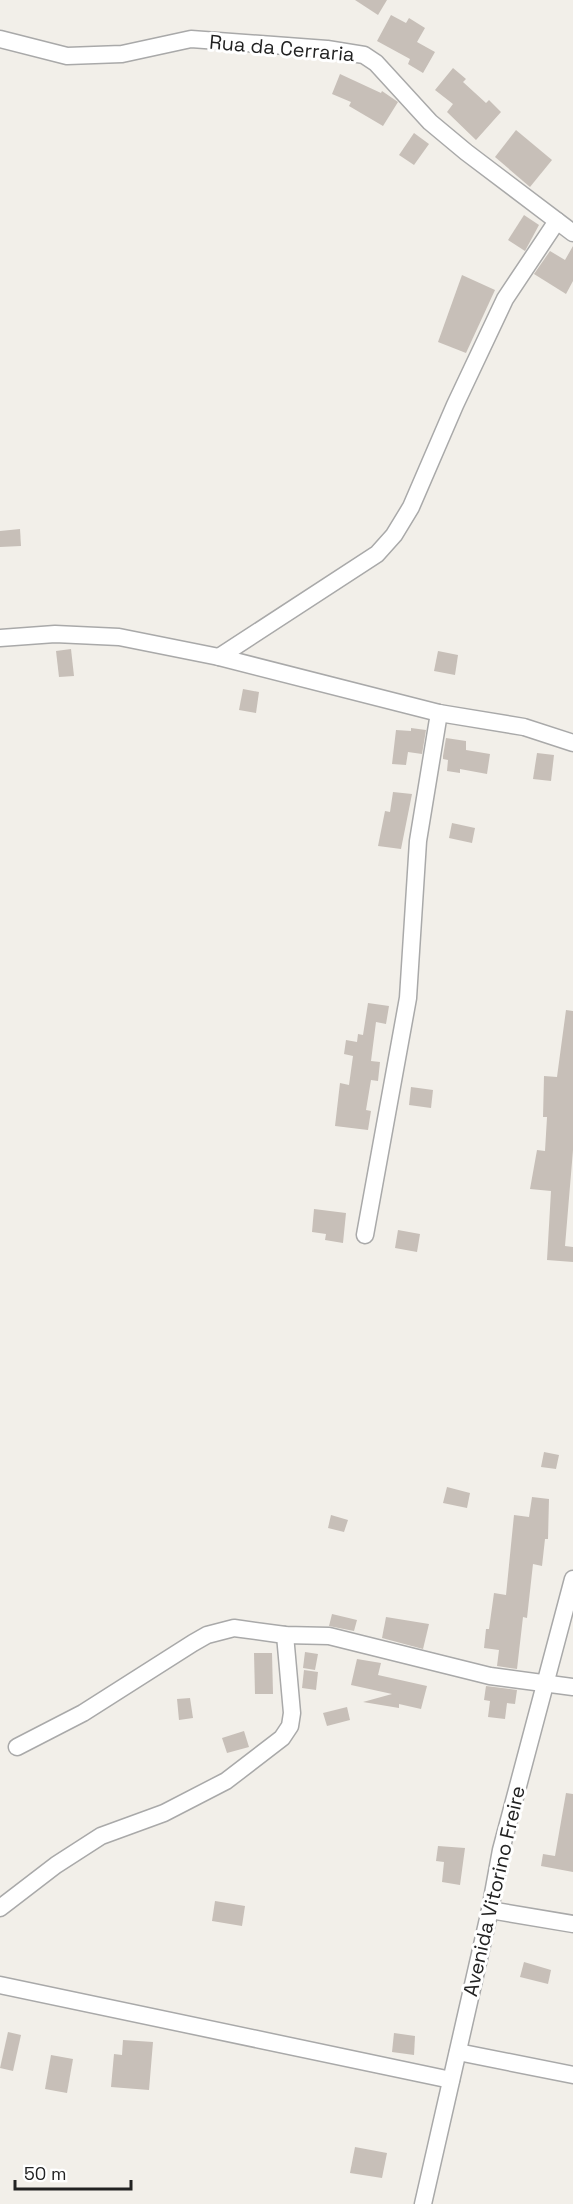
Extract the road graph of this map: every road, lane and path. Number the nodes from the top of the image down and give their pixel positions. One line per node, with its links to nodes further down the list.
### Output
1 (0, 39): 2 (street, Rua da Cerraria)
2 (557, 221): 3 (street, Rua da Cerraria); 5 (street)
3 (573, 233)
4 (0, 638): 5 (street)
5 (219, 657): 6 (street)
6 (439, 713): 7 (street); 8 (street)
7 (573, 743)
8 (365, 1235)
9 (573, 1579): 11 (street, Avenida Vitorino Freire)
10 (285, 1635): 11 (street); 13 (street); 14 (street)
11 (546, 1682): 12 (street); 15 (street, Avenida Vitorino Freire)
12 (573, 1687)
13 (17, 1747)
14 (0, 1908)
15 (490, 1910): 16 (street); 18 (street, Avenida Vitorino Freire)
16 (573, 1924)
17 (0, 1985): 20 (street)
18 (458, 2052): 19 (street); 20 (street, Avenida Vitorino Freire)
19 (573, 2076)
20 (451, 2080): 21 (street, Avenida Vitorino Freire)
21 (423, 2204)

